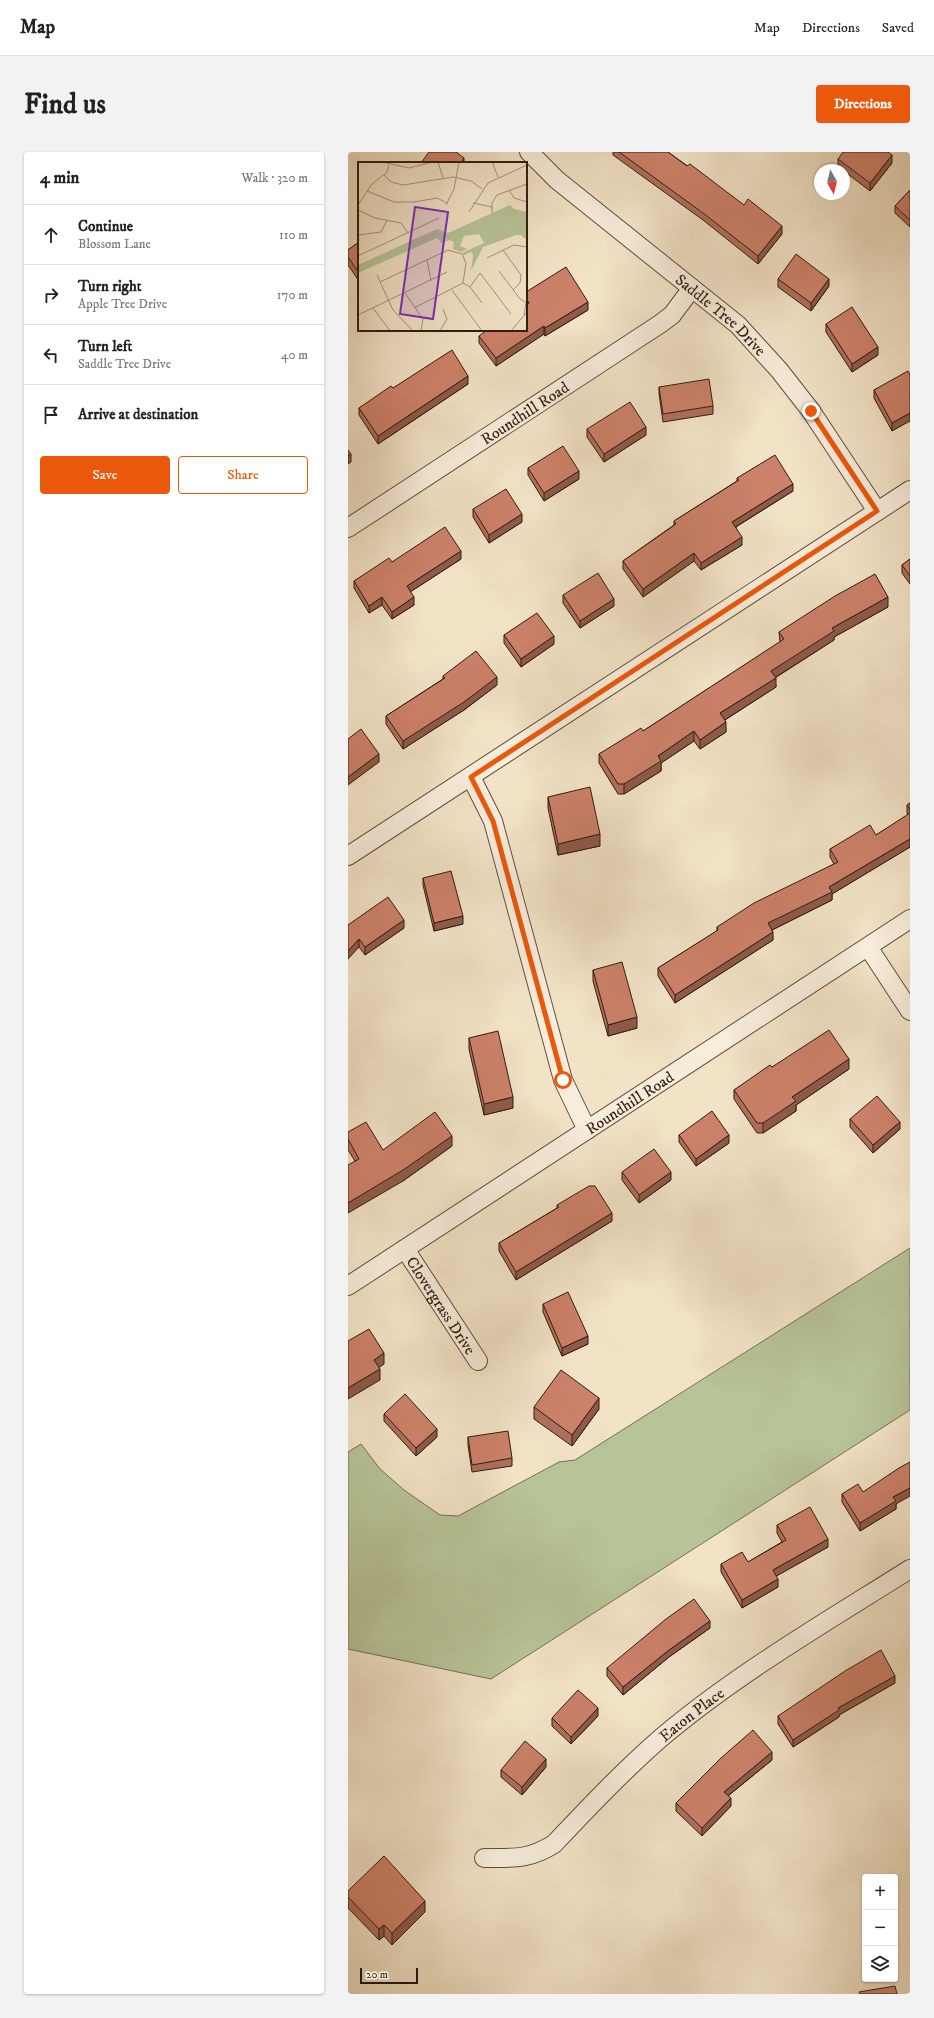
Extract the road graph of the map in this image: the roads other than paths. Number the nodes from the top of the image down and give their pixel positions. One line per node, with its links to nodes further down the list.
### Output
1 (529, 152): 2 (street, Saddle Tree Drive)
2 (692, 288): 4 (street, Saddle Tree Drive); 5 (street, Roundhill Road)
3 (910, 490): 4 (street)
4 (877, 511): 6 (street)
5 (348, 528)
6 (471, 777): 7 (street); 11 (street)
7 (348, 856)
8 (910, 919): 9 (street, Roundhill Road)
9 (868, 947): 10 (street); 11 (street, Roundhill Road)
10 (910, 1011)
11 (587, 1130): 12 (street, Roundhill Road)
12 (405, 1249): 13 (street, Roundhill Road); 14 (street, Clovergrass Drive)
13 (348, 1286)
14 (478, 1361)
15 (910, 1569): 16 (street, Eaton Place)
16 (484, 1858)

